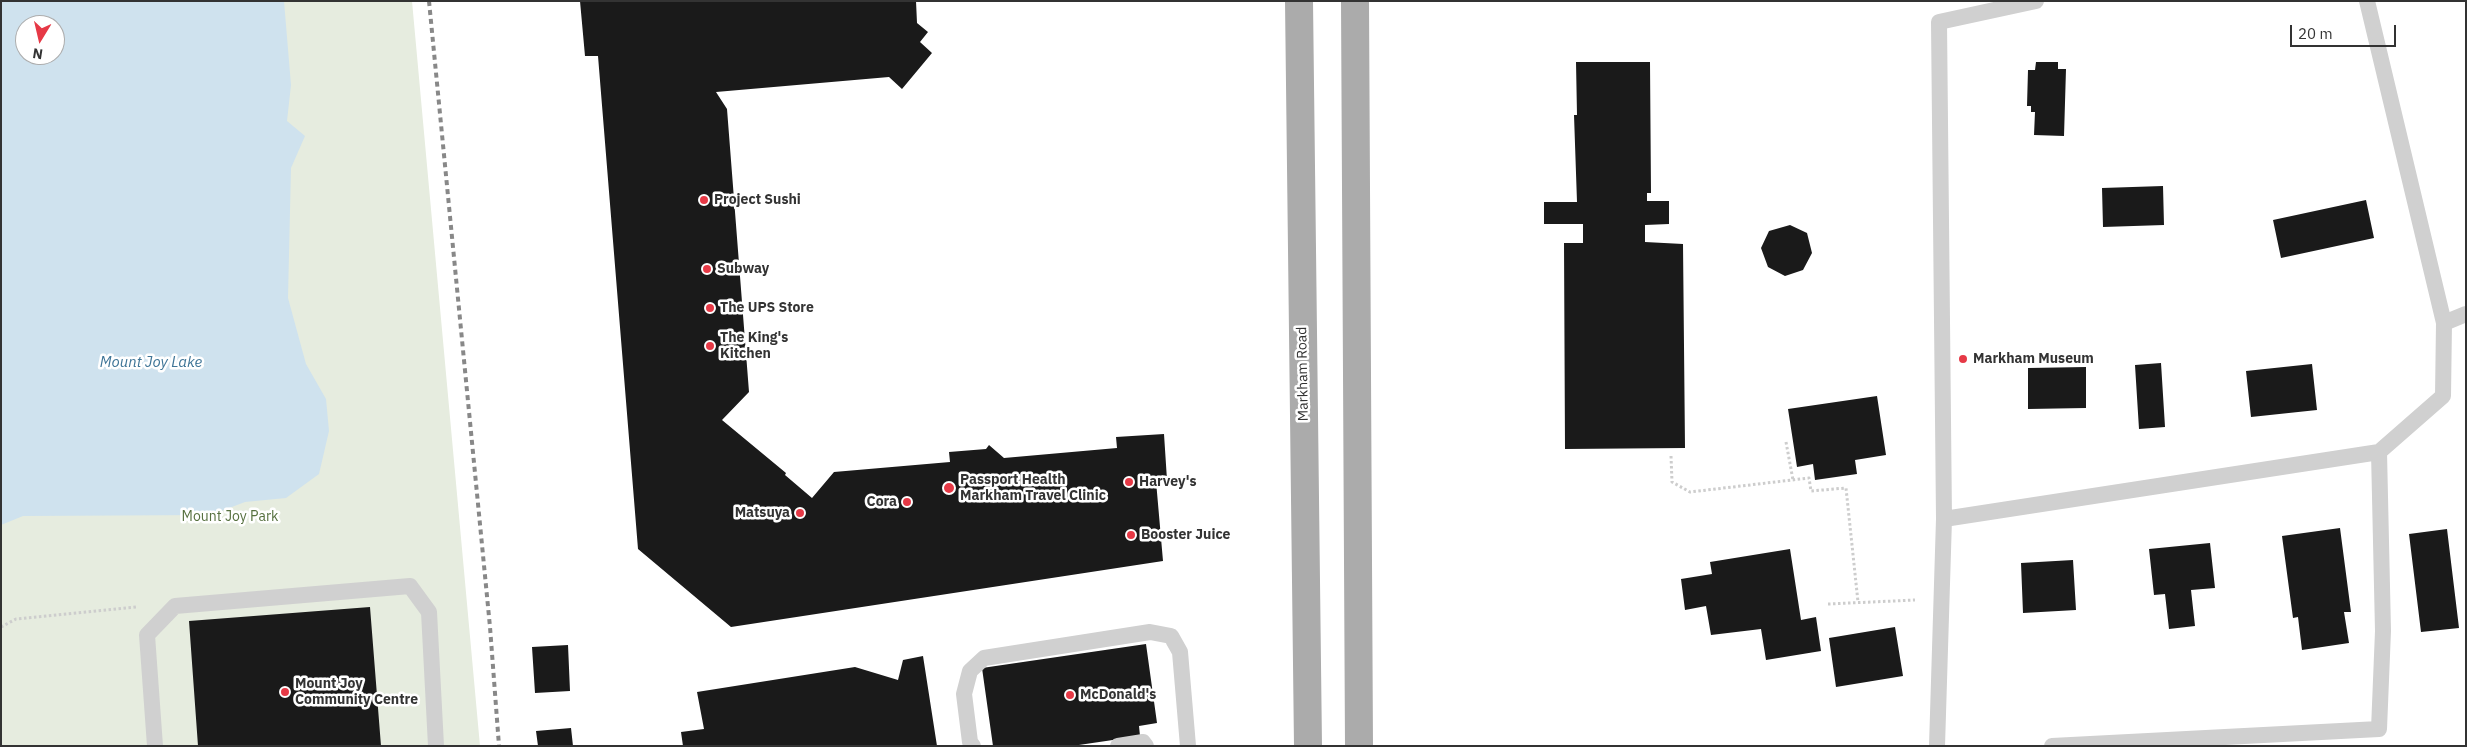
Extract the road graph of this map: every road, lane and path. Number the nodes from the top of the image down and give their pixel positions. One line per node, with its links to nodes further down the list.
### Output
1 (1299, 1): 23 (main road, Markham Road)
2 (1355, 1): 24 (main road)
3 (2036, 1): 11 (lane)
4 (2367, 1): 6 (lane)
5 (2466, 314): 6 (lane)
6 (2444, 323): 8 (lane)
7 (1786, 442): 10 (path)
8 (2379, 452): 11 (lane); 26 (lane)
9 (1671, 456): 10 (path)
10 (1793, 480): 13 (path)
11 (1944, 519): 12 (lane)
12 (1942, 599): 13 (path); 25 (lane)
13 (1858, 602): 14 (path)
14 (1828, 604)
15 (175, 606): 16 (path); 17 (lane); 18 (lane)
16 (1, 627)
17 (155, 746)
18 (436, 746)
19 (973, 746): 22 (lane)
20 (1118, 746): 21 (lane)
21 (1146, 746)
22 (1188, 746)
23 (1308, 746)
24 (1359, 746)
25 (1937, 746)
26 (2052, 746)

